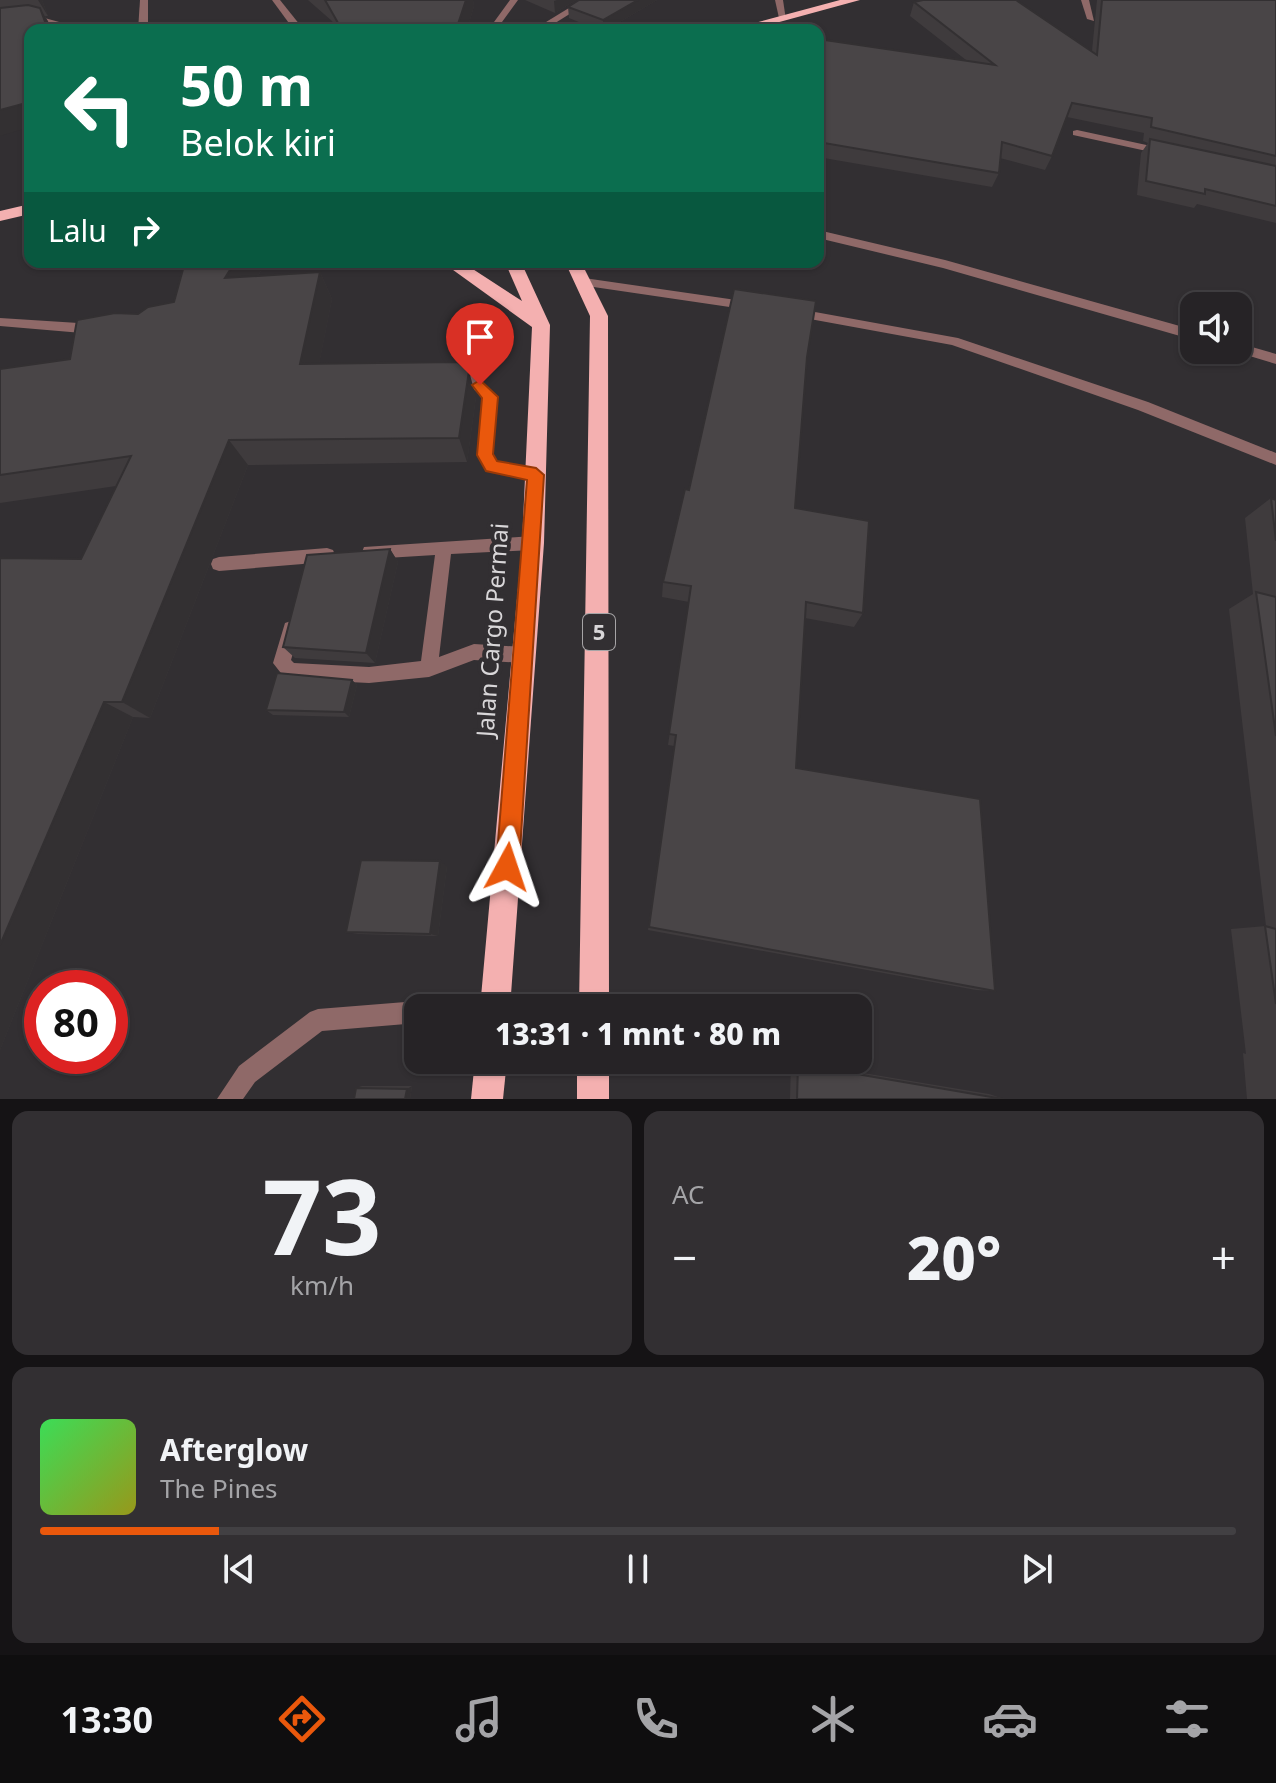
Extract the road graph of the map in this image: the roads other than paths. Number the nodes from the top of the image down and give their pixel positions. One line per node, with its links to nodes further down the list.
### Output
1 (144, 0): 11 (street)
2 (276, 0): 12 (street)
3 (514, 0): 13 (street)
4 (588, 0): 14 (street)
5 (779, 0): 8 (street)
6 (854, 0): 8 (highway)
7 (1085, 0): 9 (street)
8 (783, 18): 15 (highway)
9 (1091, 19)
10 (56, 24): 16 (street)
11 (143, 24)
12 (294, 24)
13 (498, 24)
14 (548, 24)
15 (762, 24)
16 (0, 25)
17 (1077, 133): 18 (street)
18 (1184, 156)
19 (24, 210): 20 (highway)
20 (0, 216)
21 (824, 235): 28 (street)
22 (460, 268): 26 (highway)
23 (516, 268): 26 (highway, Jalan Cargo Permai)
24 (579, 272): 32 (street); 41 (highway, 5)
25 (0, 322): 27 (street)
26 (541, 325): 33 (highway, Jalan Cargo Permai)
27 (110, 330)
28 (1180, 331)
29 (1252, 352): 30 (street)
30 (1276, 359)
31 (436, 373): 33 (street)
32 (1276, 459)
33 (536, 475): 34 (highway, Jalan Cargo Permai)
34 (533, 543): 35 (street); 38 (highway, Jalan Cargo Permai)
35 (444, 549): 36 (street); 39 (street)
36 (219, 564)
37 (294, 617): 39 (street)
38 (524, 655): 39 (street); 40 (highway, Jalan Cargo Permai)
39 (429, 669)
40 (496, 994)
41 (594, 994)
42 (404, 1013): 45 (street)
43 (490, 1074): 46 (highway)
44 (593, 1074): 47 (highway)
45 (229, 1099)
46 (487, 1099)
47 (593, 1099)

